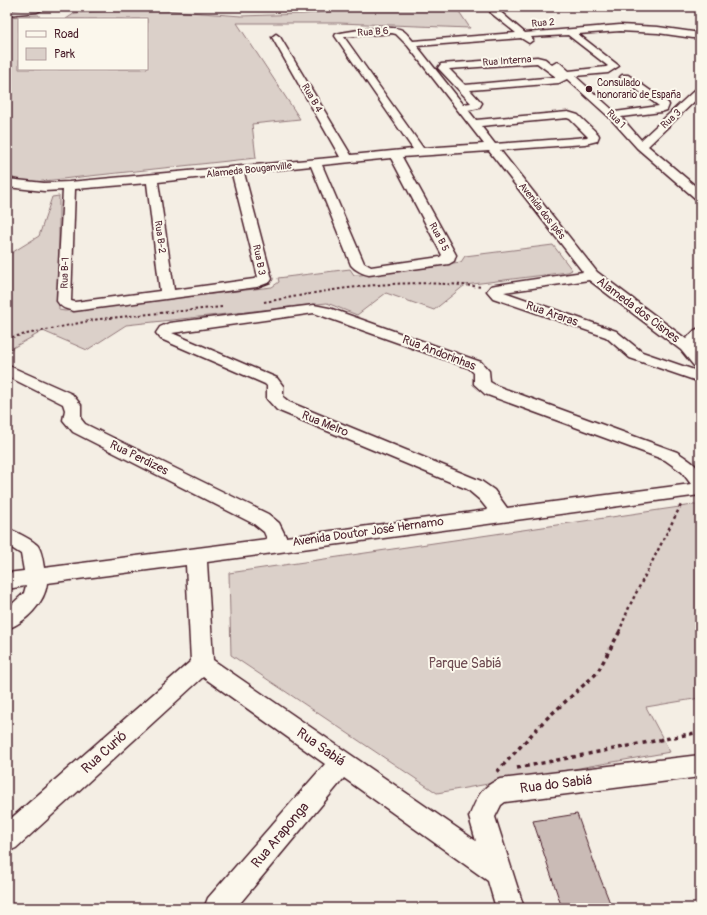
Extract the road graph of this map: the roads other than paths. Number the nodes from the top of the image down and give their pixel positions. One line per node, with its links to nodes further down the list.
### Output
1 (43, 8): 3 (street)
2 (494, 11): 5 (street, Rua 1)
3 (7, 13)
4 (570, 32): 5 (street, Rua 2); 6 (street, Rua 2); 9 (street)
5 (524, 36): 8 (street, Rua 2); 9 (street, Rua 1)
6 (700, 36)
7 (276, 37): 20 (street, Rua B 4)
8 (411, 44): 13 (street, Rua B 6); 18 (street, Rua B 6)
9 (568, 74): 14 (street, Rua 1)
10 (625, 77): 14 (street)
11 (462, 88): 11 (street, Rua Interna); 13 (street, Rua Interna)
12 (700, 91): 16 (street, Rua 3)
13 (461, 107): 15 (street, Rua B 6)
14 (613, 115): 16 (street, Rua 1)
15 (473, 123): 17 (street, Rua B 6); 17 (street, Alameda Bouganville)
16 (641, 146): 26 (street, Rua 1)
17 (491, 147): 18 (street, Alameda Bouganville); 27 (street, Avenida dos Ipês)
18 (420, 152): 19 (street, Alameda Bouganville)
19 (395, 155): 20 (street, Alameda Bouganville); 21 (street, Rua B 5)
20 (348, 160): 21 (street, Alameda Bouganville)
21 (315, 163): 22 (street, Alameda Bouganville)
22 (238, 171): 23 (street, Alameda Bouganville); 28 (street, Rua B 3)
23 (152, 180): 25 (street, Alameda Bouganville); 28 (street, Rua B-2)
24 (7, 183): 25 (street, Alameda Bouganville)
25 (69, 186): 28 (street, Rua B-1)
26 (700, 196)
27 (592, 274): 31 (street, Alameda dos Cisnes); 34 (street, Rua Araras)
28 (168, 296)
29 (169, 328): 35 (street, Rua Andorinhas); 36 (street, Rua Melro)
30 (700, 332): 31 (street)
31 (688, 347): 32 (street, Alameda dos Cisnes)
32 (700, 363)
33 (7, 370): 38 (street, Rua Perdizes)
34 (700, 377)
35 (696, 487): 36 (street, Avenida Doutor José Hernamo)
36 (501, 514): 38 (street, Avenida Doutor José Hernamo)
37 (7, 536): 40 (street)
38 (279, 544): 39 (street, Avenida Doutor José Hernamo)
39 (196, 555): 40 (street, Avenida Doutor José Hernamo); 43 (street)
40 (36, 577): 41 (street, Avenida Doutor José Hernamo); 42 (street)
41 (7, 581)
42 (7, 621)
43 (202, 664): 44 (street, Rua Sabiá); 46 (street, Rua Curió)
44 (342, 762): 47 (street, Rua Sabiá); 48 (street, Rua Araponga)
45 (700, 766): 47 (street, Rua do Sabiá)
46 (7, 839)
47 (498, 871): 49 (street)
48 (218, 908)
49 (510, 908)

